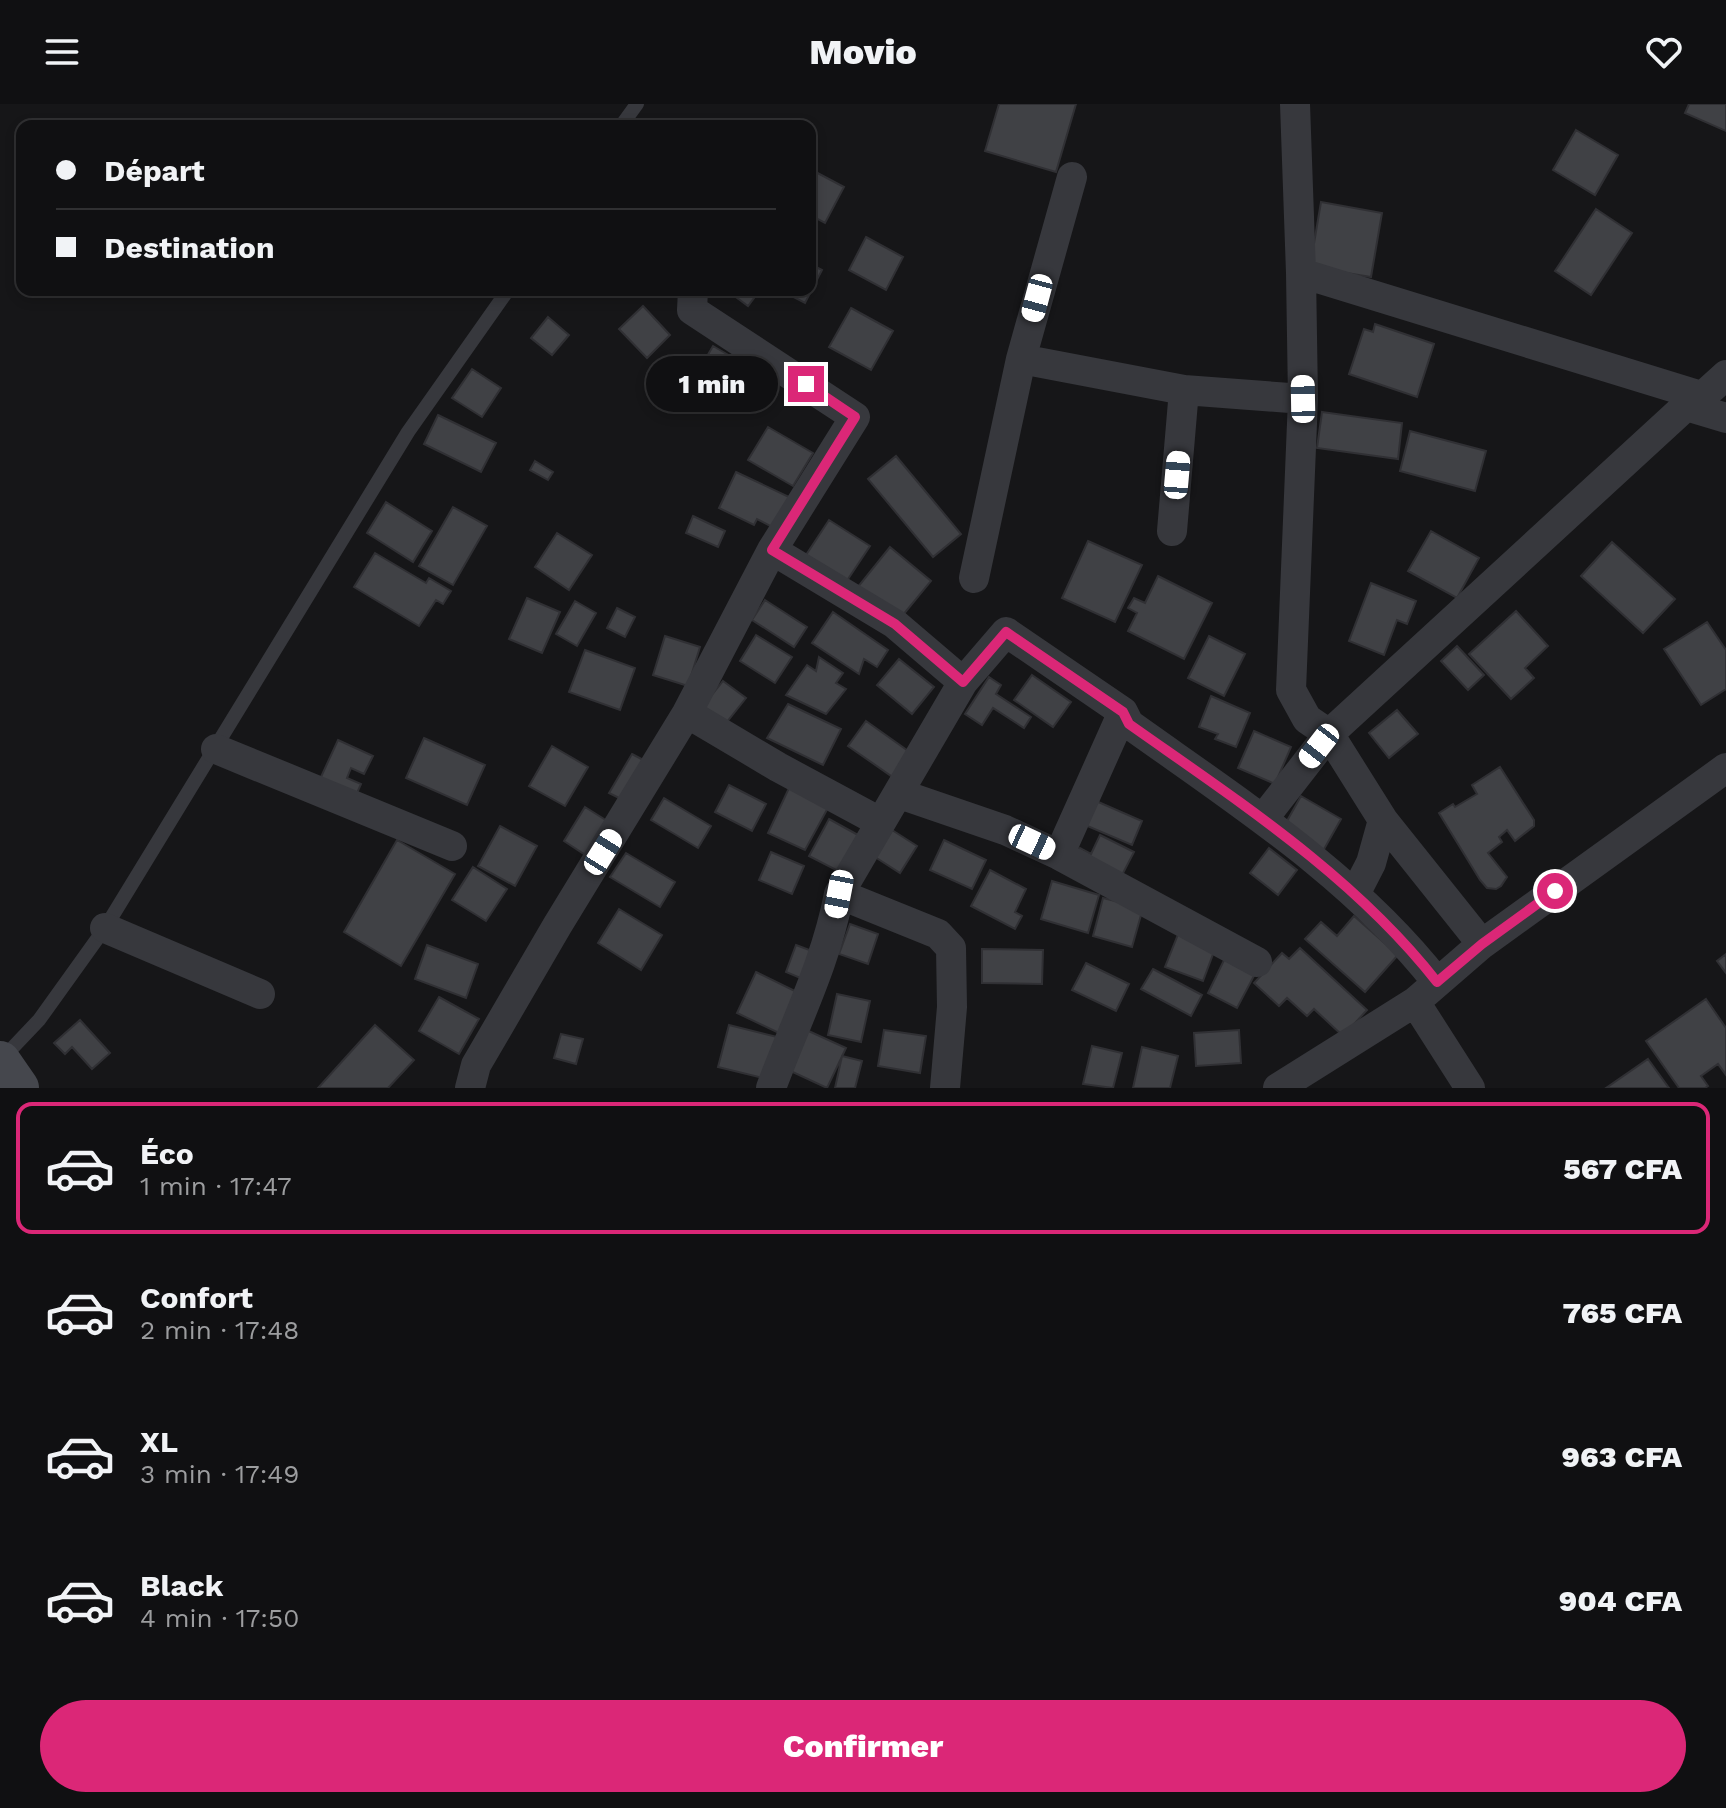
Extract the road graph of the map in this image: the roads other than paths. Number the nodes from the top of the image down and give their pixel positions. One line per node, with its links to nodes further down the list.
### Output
1 (1295, 104): 3 (street)
2 (1072, 177): 6 (street)
3 (1301, 273): 9 (street); 10 (street)
4 (504, 296): 19 (lane)
5 (693, 296): 13 (street)
6 (1021, 359): 8 (street); 14 (street)
7 (1726, 375): 10 (street)
8 (1184, 390): 9 (street); 12 (street)
9 (1303, 399): 18 (street)
10 (1692, 401): 11 (street); 18 (street)
11 (1726, 418)
12 (1172, 531)
13 (772, 550): 15 (street); 17 (street)
14 (974, 578)
15 (963, 682): 16 (street); 21 (street)
16 (1123, 712): 22 (street); 26 (street)
17 (687, 713): 24 (street); 36 (street)
18 (1329, 734): 22 (street); 23 (street)
19 (216, 749): 25 (street); 29 (lane)
20 (1726, 768): 30 (street)
21 (900, 794): 24 (street); 26 (street)
22 (1263, 819): 28 (street)
23 (1383, 820): 28 (street); 30 (street)
24 (880, 822): 27 (street)
25 (452, 846)
26 (1059, 855): 31 (street)
27 (839, 894): 37 (street); 38 (street)
28 (1355, 894): 32 (street)
29 (105, 928): 33 (street); 34 (lane)
30 (1482, 944): 32 (street)
31 (1257, 962)
32 (1426, 992): 39 (street); 40 (street)
33 (260, 994)
34 (0, 1061): 35 (street)
35 (18, 1088)
36 (470, 1088)
37 (771, 1088)
38 (945, 1088)
39 (1278, 1088)
40 (1470, 1088)

